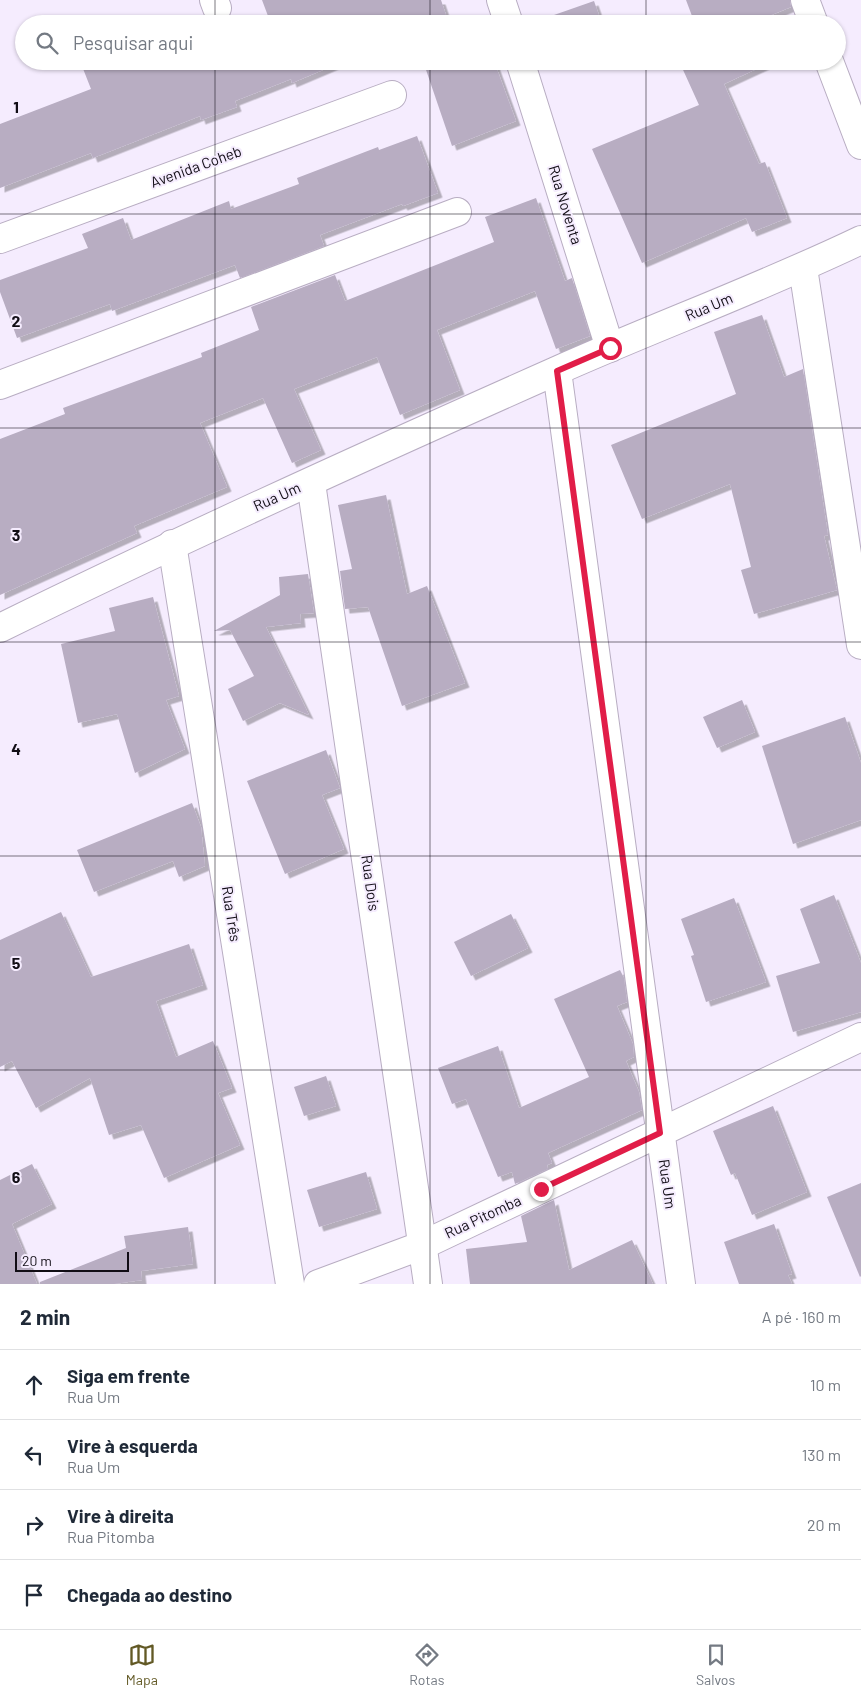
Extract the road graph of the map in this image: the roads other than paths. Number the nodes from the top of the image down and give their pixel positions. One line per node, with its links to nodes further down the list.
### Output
1 (501, 0): 3 (street)
2 (805, 0): 4 (street)
3 (506, 15)
4 (811, 15)
5 (523, 70): 13 (street, Rua Noventa)
6 (832, 70): 8 (street)
7 (392, 95): 10 (street, Avenida Coheb)
8 (861, 146)
9 (457, 212): 15 (street)
10 (0, 239)
11 (861, 240): 12 (street, Rua Um)
12 (803, 268): 13 (street, Rua Um); 19 (street)
13 (610, 348): 14 (street, Rua Um)
14 (557, 371): 16 (street, Rua Um); 21 (street, Rua Um)
15 (0, 385)
16 (311, 482): 17 (street, Rua Um); 22 (street, Rua Dois)
17 (172, 544): 18 (street, Rua Um); 23 (street, Rua Três)
18 (0, 628)
19 (861, 645)
20 (861, 1037): 21 (street, Rua Pitomba)
21 (660, 1133): 22 (street, Rua Pitomba); 26 (street, Rua Um)
22 (423, 1245): 24 (street, Rua Pitomba); 25 (street, Rua Dois)
23 (290, 1284)
24 (318, 1284)
25 (428, 1284)
26 (681, 1284)

